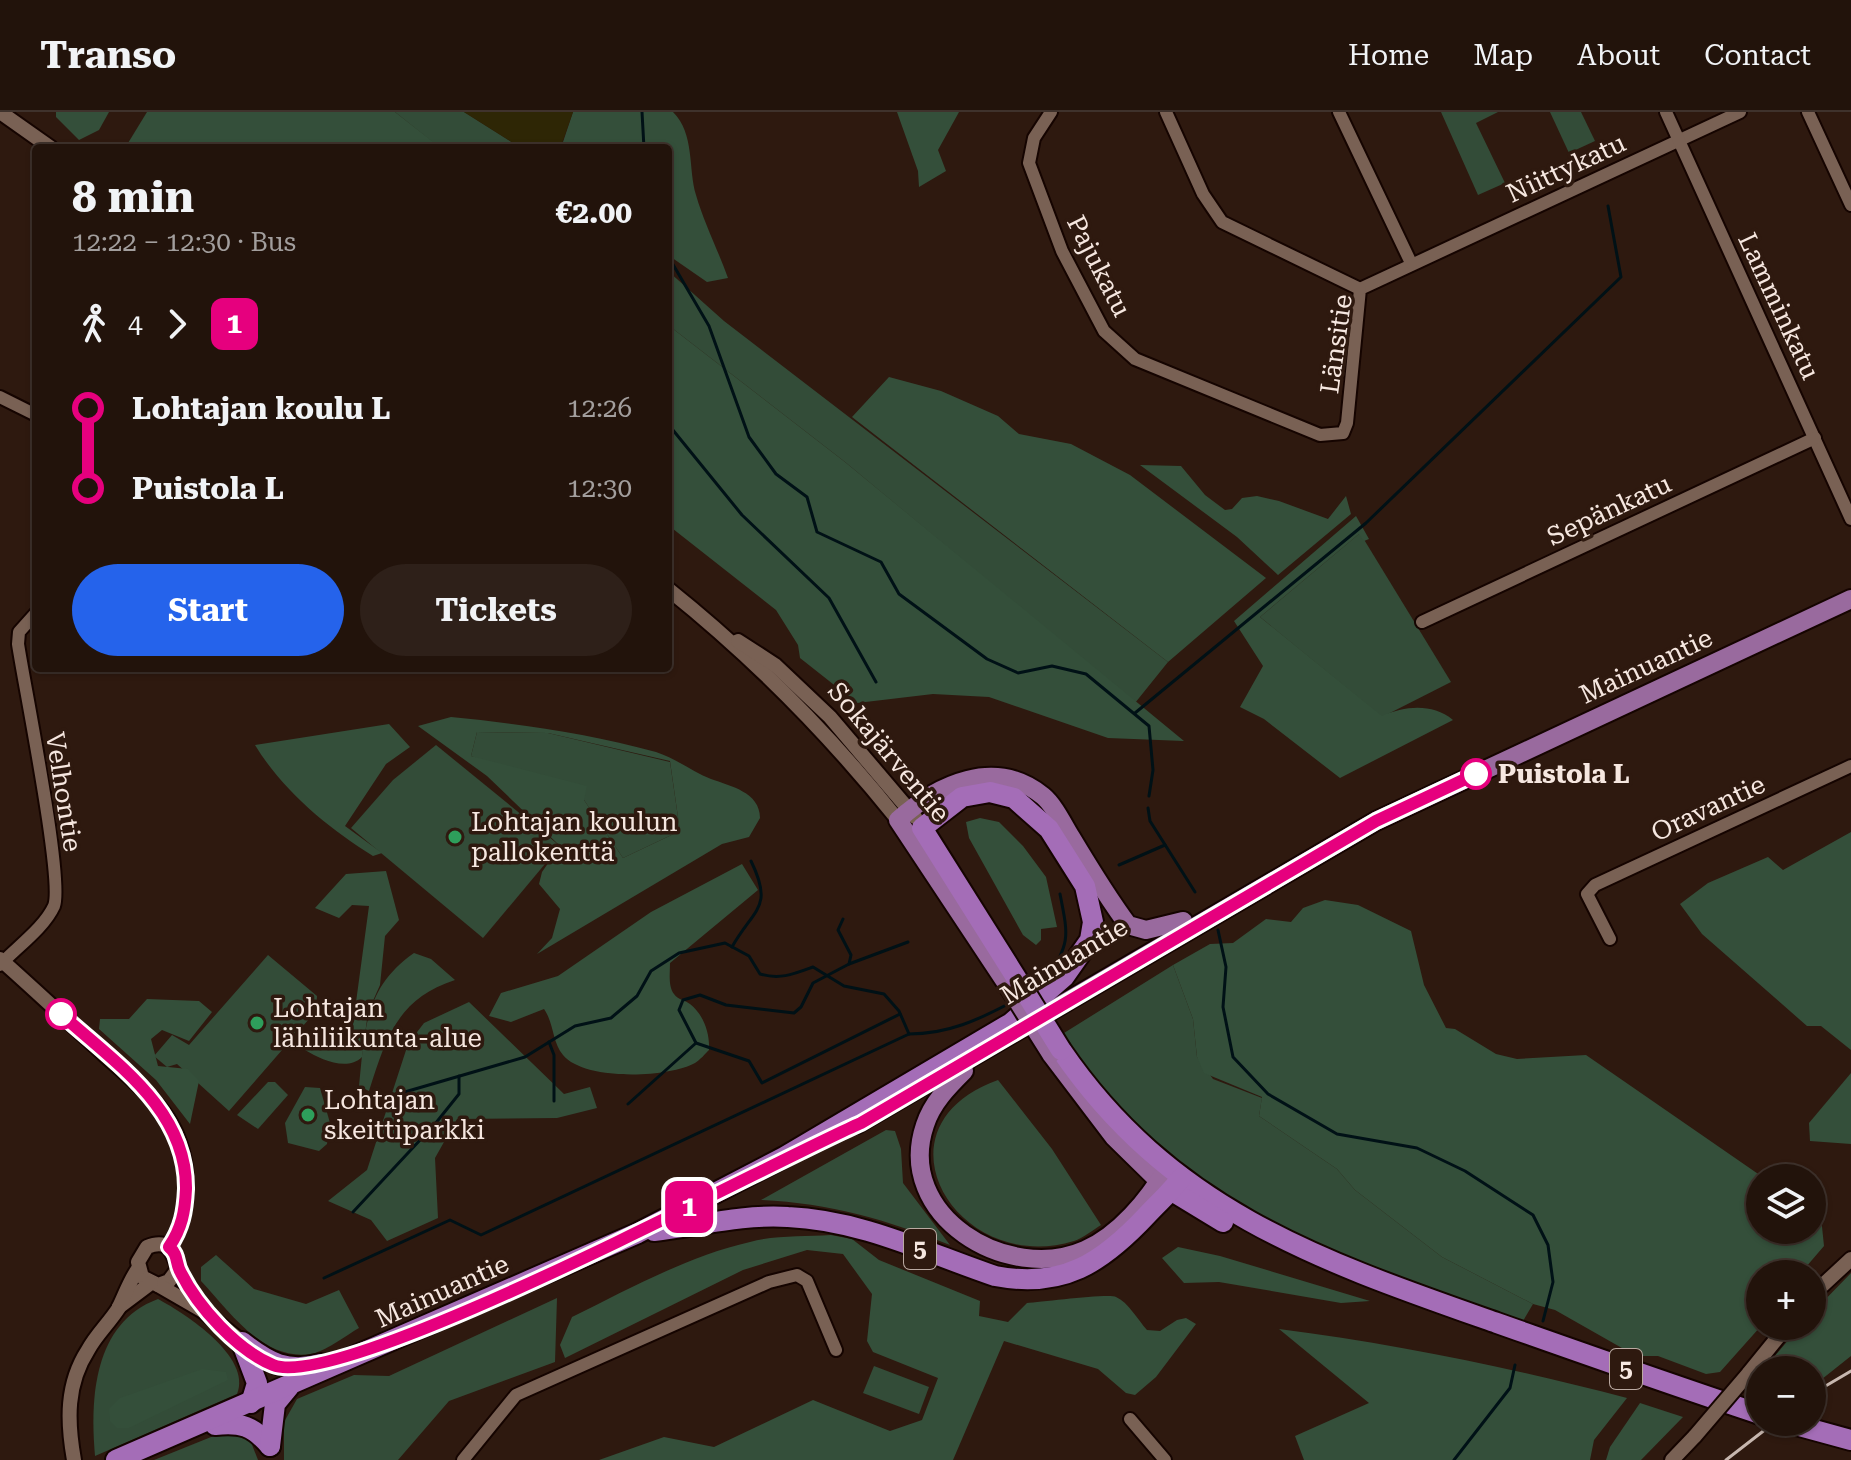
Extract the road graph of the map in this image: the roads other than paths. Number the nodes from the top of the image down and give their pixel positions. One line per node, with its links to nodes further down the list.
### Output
1 (1051, 112): 16 (street, Pajukatu)
2 (1166, 112): 13 (street)
3 (1339, 112): 12 (street)
4 (1666, 112): 9 (street, Lamminkatu)
5 (1740, 112): 9 (street, Niittykatu)
6 (1808, 112): 11 (street)
7 (8, 114): 8 (street); 10 (street)
8 (0, 132)
9 (1679, 140): 12 (street, Niittykatu); 17 (street, Lamminkatu)
10 (46, 144)
11 (1851, 205)
12 (1411, 263): 13 (street, Länsitie)
13 (1360, 289): 16 (street, Länsitie)
14 (0, 397): 15 (street)
15 (32, 413)
16 (1343, 433)
17 (1815, 438): 18 (street, Lamminkatu); 23 (street, Sepänkatu)
18 (1847, 498): 19 (street, Lamminkatu)
19 (1851, 519)
20 (672, 592): 26 (street, Sokajärventie)
21 (1851, 599): 25 (main road, Mainuantie)
22 (32, 617): 29 (street, Velhontie)
23 (1422, 622)
24 (1851, 766): 28 (street, Oravantie)
25 (1376, 821): 27 (main road, Mainuantie); 31 (main road, Mainuantie)
26 (910, 823): 27 (main road); 30 (highway, 5); 33 (highway, Sokajärventie / 5, bridge)
27 (1183, 921): 30 (main road, Mainuantie)
28 (1610, 939)
29 (1, 962): 35 (street)
30 (1011, 1023): 32 (highway, Mainuantie / 5)
31 (981, 1055): 32 (main road, Mainuantie); 33 (main road)
32 (784, 1157): 34 (highway, Mainuantie / 5)
33 (1169, 1180): 34 (highway, 5); 49 (highway, 5)
34 (638, 1233): 46 (highway, Mainuantie / 5)
35 (169, 1247): 37 (street); 38 (street)
36 (1851, 1259): 39 (street)
37 (138, 1269): 40 (street); 41 (street)
38 (178, 1269): 40 (street); 42 (street)
39 (1826, 1282)
40 (154, 1284): 41 (street); 42 (street)
41 (119, 1307): 55 (street)
42 (203, 1311): 44 (street)
43 (1776, 1340): 59 (street, bridge)
44 (242, 1342): 46 (highway); 48 (highway)
45 (836, 1350): 57 (street)
46 (364, 1353): 47 (highway, Mainuantie / 5)
47 (291, 1385): 48 (highway, Mainuantie / 5); 54 (highway)
48 (251, 1403): 51 (highway, Mainuantie / 5)
49 (1746, 1409)
50 (1130, 1419): 58 (street)
51 (191, 1428): 54 (highway); 56 (highway, Mainuantie / 5)
52 (1826, 1433): 53 (highway)
53 (1851, 1440)
54 (271, 1453)
55 (74, 1460)
56 (116, 1460)
57 (463, 1460)
58 (1165, 1460)
59 (1672, 1460)

